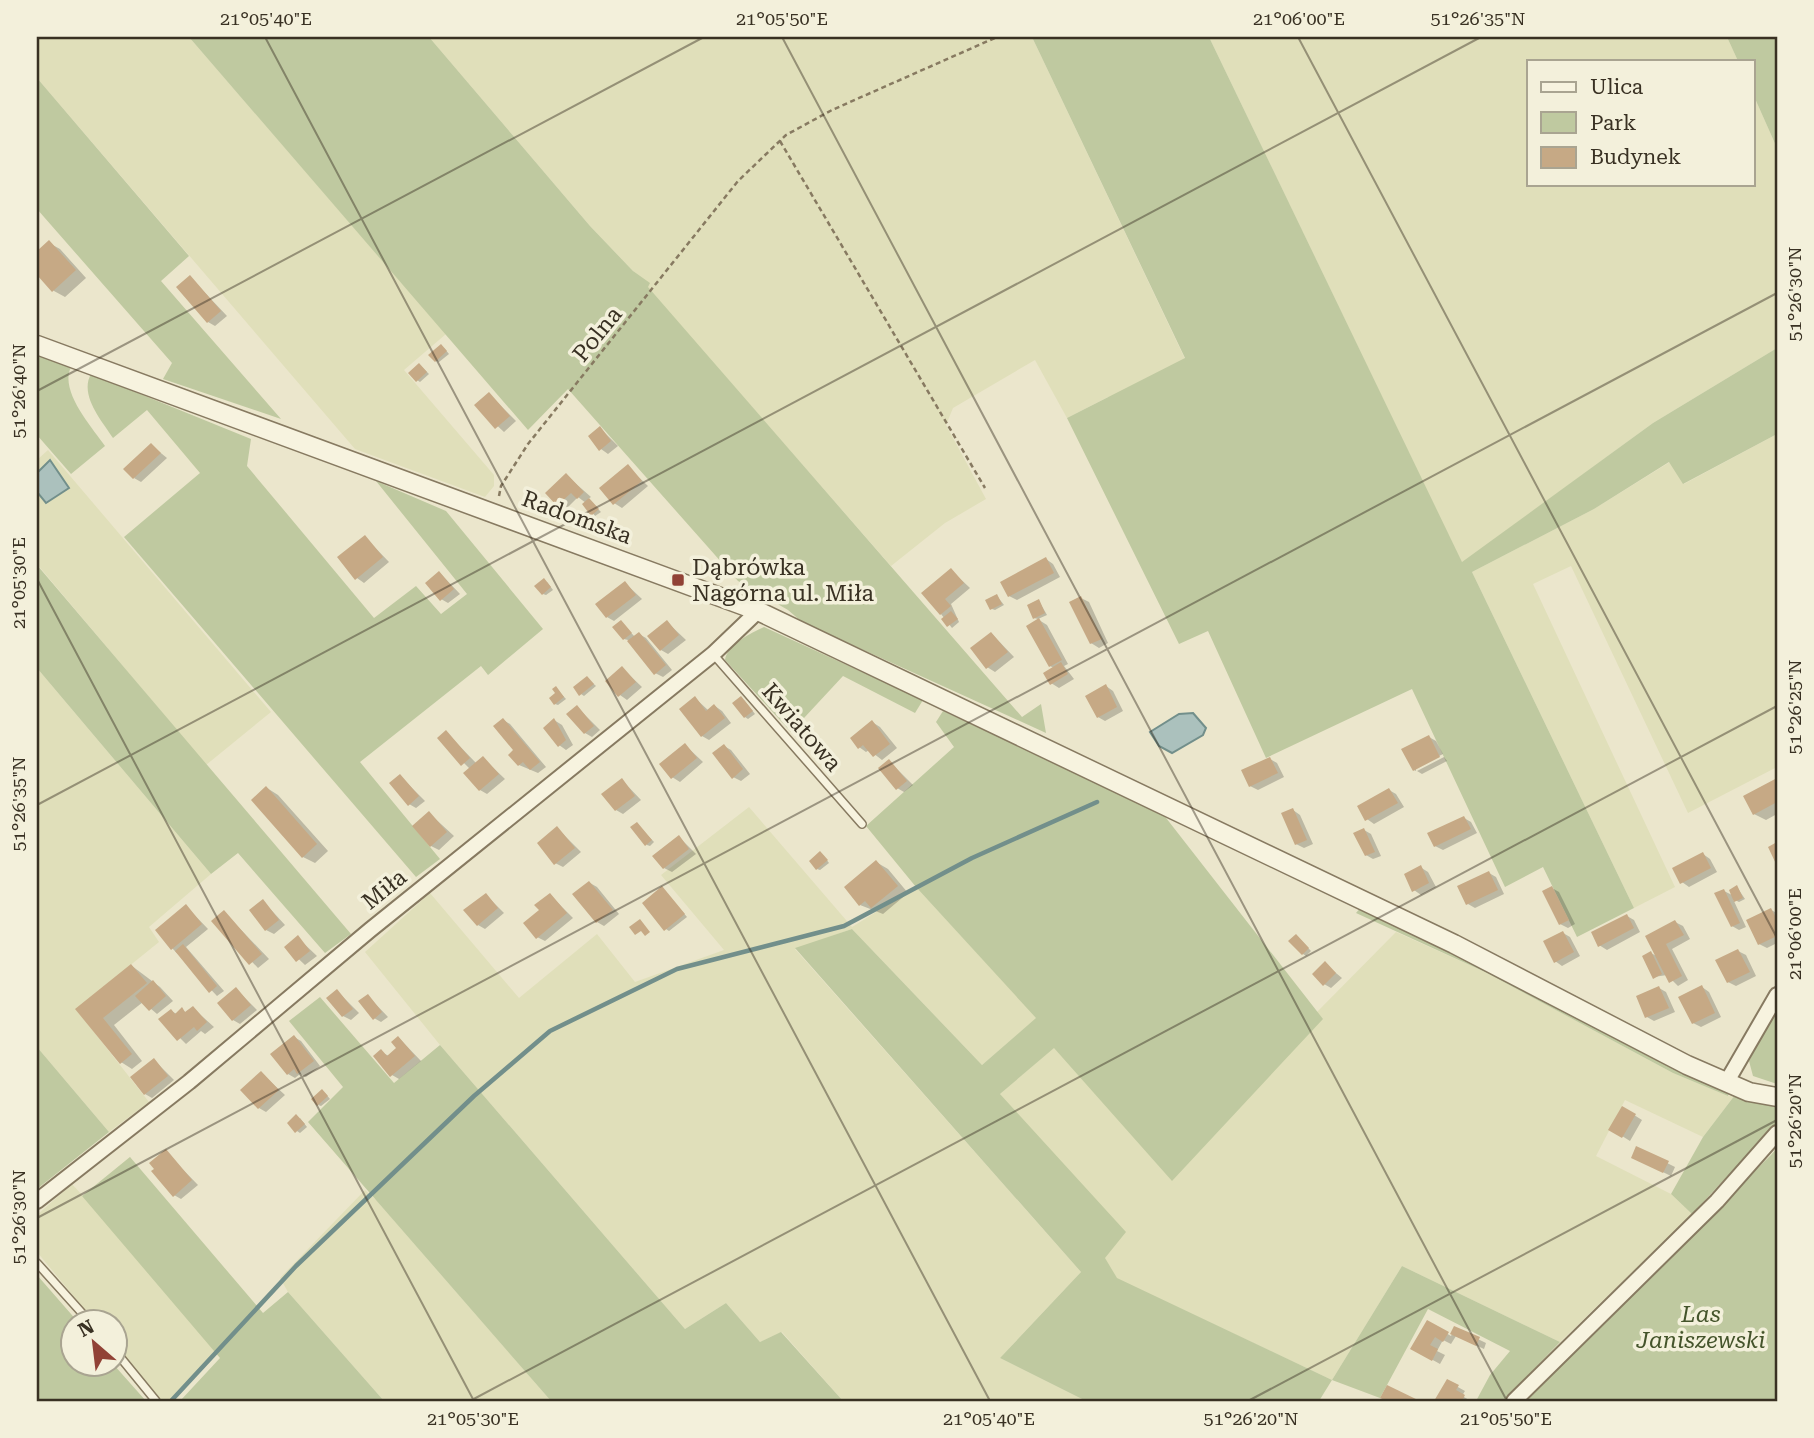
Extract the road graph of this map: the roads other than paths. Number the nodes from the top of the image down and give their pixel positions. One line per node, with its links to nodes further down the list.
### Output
1 (37, 345): 2 (street, Radomska)
2 (758, 611): 3 (street, Miła); 6 (street, Radomska)
3 (713, 654): 4 (lane, Kwiatowa); 9 (street, Miła)
4 (862, 824)
5 (1777, 995): 6 (street)
6 (1726, 1083): 7 (street, Radomska)
7 (1777, 1097)
8 (1777, 1133): 14 (street)
9 (37, 1201)
10 (37, 1263): 11 (lane)
11 (77, 1308)
12 (130, 1369): 13 (lane)
13 (156, 1401)
14 (1514, 1401)

